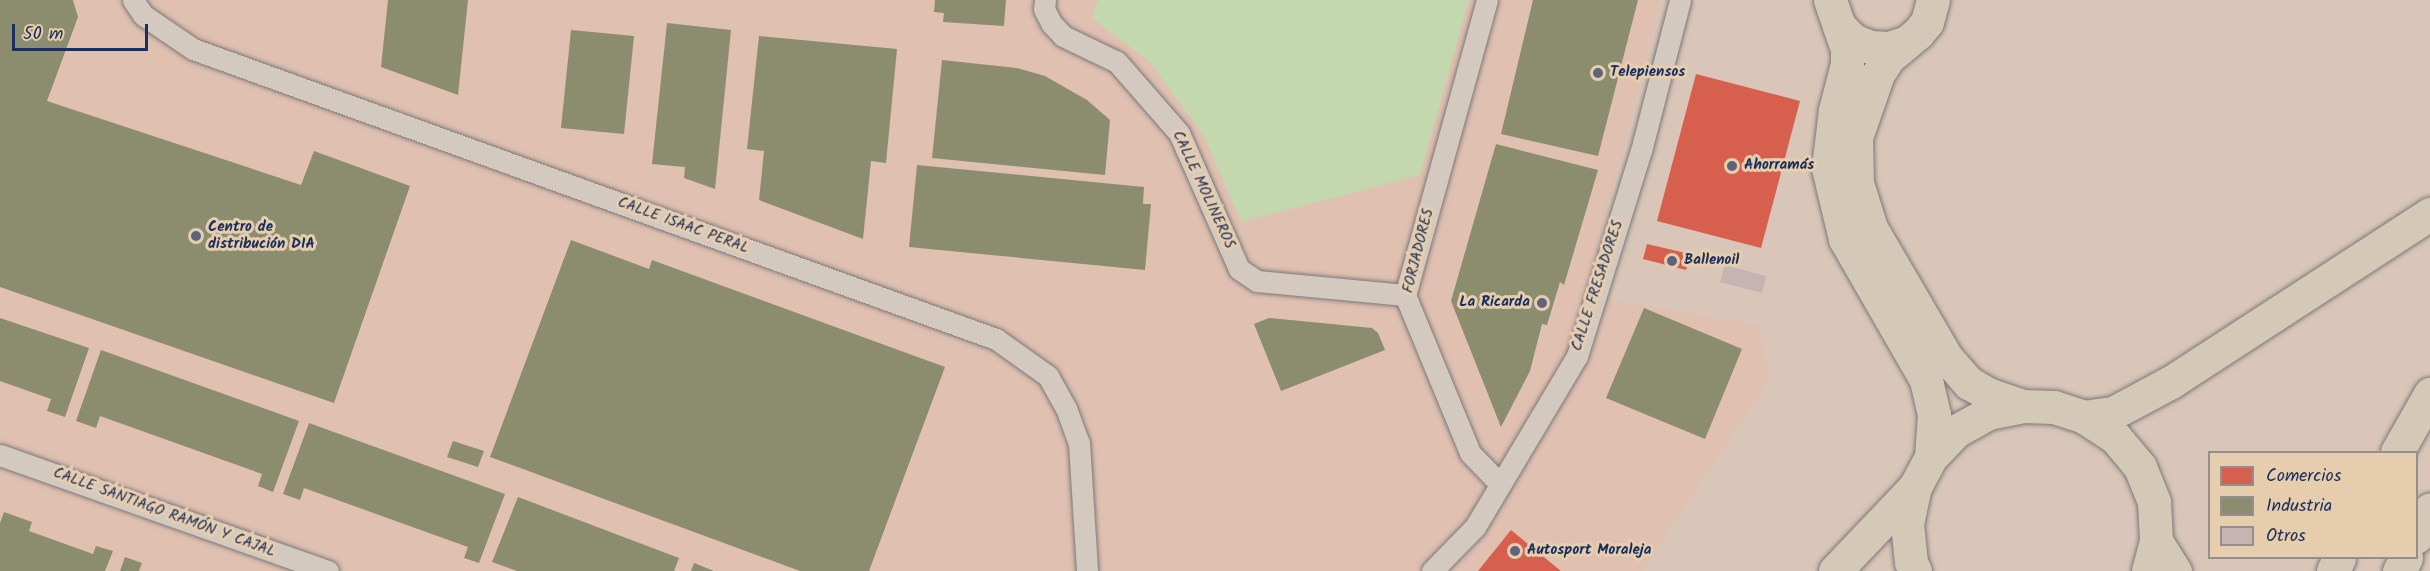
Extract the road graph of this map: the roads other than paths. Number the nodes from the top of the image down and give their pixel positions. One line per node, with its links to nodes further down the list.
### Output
1 (133, 0): 22 (street, CALLE ISAAC PERAL)
2 (1045, 0): 9 (street, CALLE MOLINEROS)
3 (1487, 0): 9 (street, FORJADORES)
4 (1680, 0): 16 (street, CALLE FRESADORES)
5 (1933, 0): 7 (main road)
6 (1831, 9): 7 (main road); 15 (main road)
7 (1907, 42): 11 (main road)
8 (2430, 214): 12 (main road)
9 (1405, 295): 16 (street, FORJADORES)
10 (2430, 394): 13 (main road)
11 (2023, 406): 12 (main road); 15 (main road)
12 (2084, 417): 20 (main road)
13 (2398, 451)
14 (0, 455): 21 (street, CALLE SANTIAGO RAMÓN Y CAJAL)
15 (1931, 457): 17 (main road)
16 (1500, 484): 23 (street, CALLE FRESADORES)
17 (1915, 487): 24 (main road); 25 (main road)
18 (2430, 509): 19 (main road)
19 (2418, 533)
20 (2152, 556): 26 (main road)
21 (328, 571)
22 (1087, 571)
23 (1432, 571)
24 (1835, 571)
25 (1915, 571)
26 (2175, 571)

